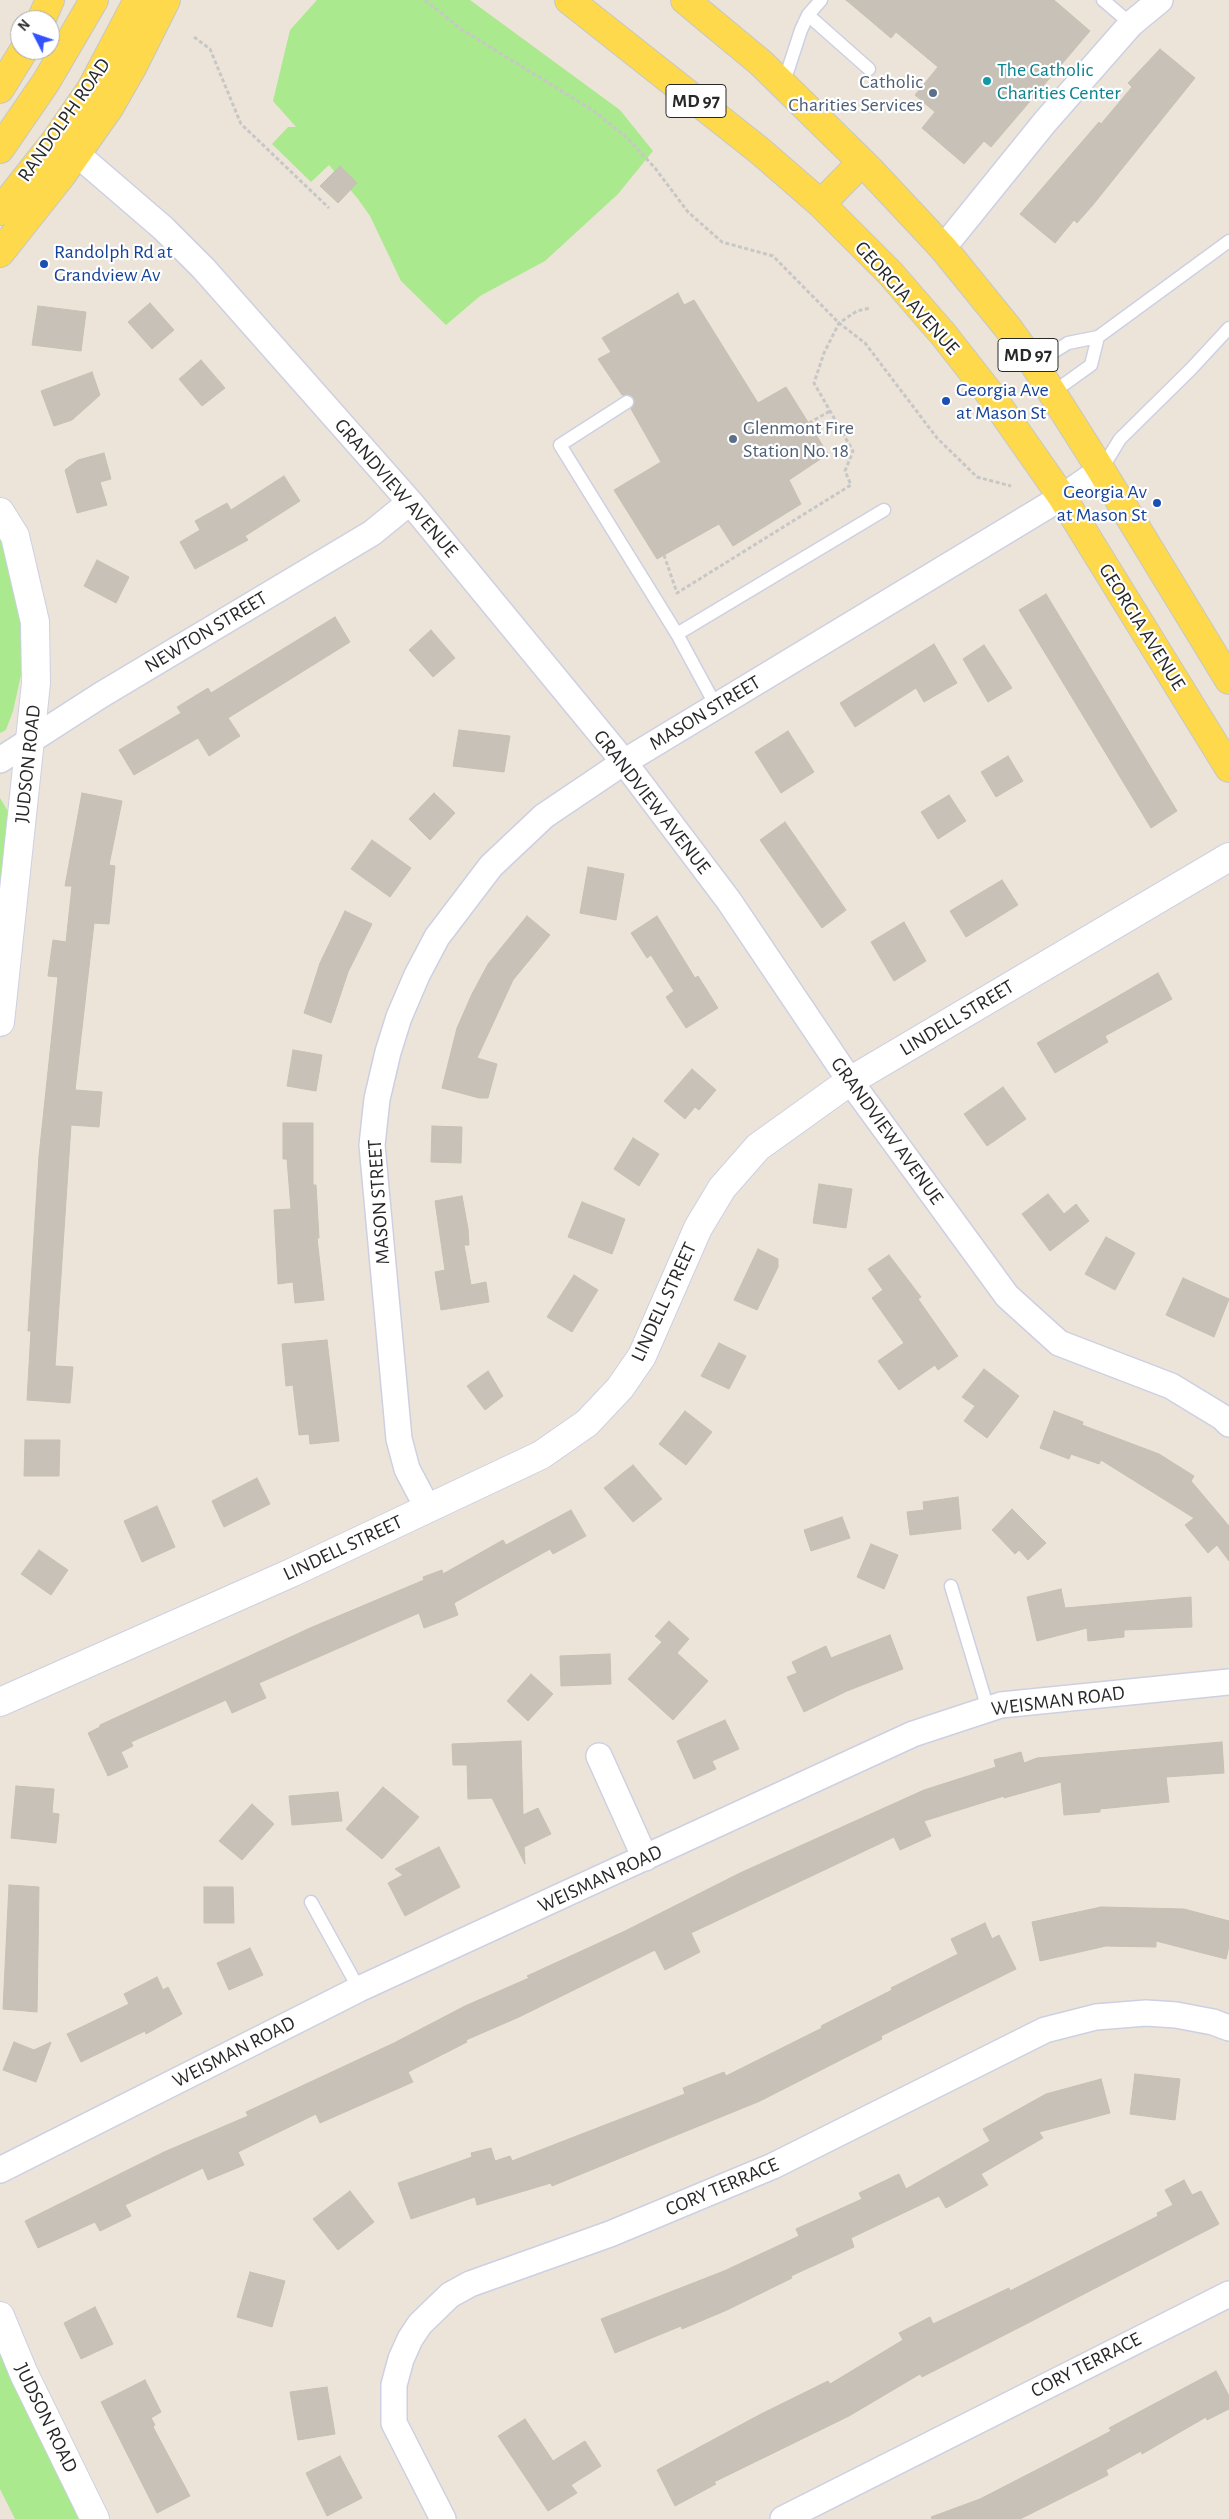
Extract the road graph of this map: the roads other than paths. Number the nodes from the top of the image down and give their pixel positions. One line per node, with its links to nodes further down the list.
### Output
1 (94, 0): 15 (main road, RANDOLPH ROAD)
2 (138, 0): 19 (main road, RANDOLPH ROAD)
3 (166, 0): 16 (main road)
4 (569, 0): 18 (main road, GEORGIA AVENUE / MD 97)
5 (821, 0): 9 (lane)
6 (1103, 0): 10 (lane)
7 (1160, 0): 10 (street)
8 (691, 2): 13 (main road, MD 97)
9 (808, 15): 12 (lane); 13 (lane)
10 (1131, 24): 21 (street)
11 (18, 60): 14 (main road)
12 (869, 69)
13 (783, 85): 17 (main road, MD 97)
14 (0, 89)
15 (0, 149)
16 (77, 154): 22 (main road); 30 (street, GRANDVIEW AVENUE)
17 (862, 162): 18 (main road); 21 (main road, MD 97)
18 (820, 204): 29 (main road, GEORGIA AVENUE / MD 97)
19 (0, 211)
20 (1229, 241): 24 (lane)
21 (944, 248): 25 (main road, MD 97)
22 (0, 253)
23 (1229, 328): 28 (lane)
24 (1098, 337): 25 (lane); 26 (lane)
25 (1034, 364): 26 (main road, MD 97)
26 (1052, 393): 28 (main road, MD 97)
27 (627, 402): 33 (lane)
28 (1101, 470): 29 (street, MASON STREET); 34 (main road, MD 97)
29 (1062, 497): 35 (street, MASON STREET); 39 (main road, GEORGIA AVENUE / MD 97)
30 (410, 502): 36 (street, NEWTON STREET); 38 (street, GRANDVIEW AVENUE)
31 (884, 510): 33 (lane)
32 (0, 512): 36 (street, JUDSON ROAD)
33 (677, 634): 35 (lane)
34 (1229, 680)
35 (716, 706): 38 (street, MASON STREET)
36 (30, 742): 37 (street, NEWTON STREET); 41 (street, JUDSON ROAD)
37 (0, 760)
38 (624, 762): 42 (street, GRANDVIEW AVENUE); 44 (street, MASON STREET)
39 (1229, 768)
40 (1229, 857): 42 (street, LINDELL STREET)
41 (0, 1022)
42 (850, 1081): 43 (street, GRANDVIEW AVENUE); 44 (street, LINDELL STREET)
43 (1229, 1424)
44 (428, 1509): 47 (street, LINDELL STREET)
45 (951, 1586): 48 (lane)
46 (1229, 1682): 48 (street, WEISMAN ROAD)
47 (0, 1702)
48 (988, 1709): 50 (street, WEISMAN ROAD)
49 (598, 1756): 50 (street)
50 (645, 1858): 52 (street, WEISMAN ROAD)
51 (311, 1902): 52 (lane)
52 (359, 1989): 54 (street, WEISMAN ROAD)
53 (1229, 2028): 58 (street, CORY TERRACE)
54 (0, 2170)
55 (1229, 2294): 59 (street, CORY TERRACE)
56 (0, 2316): 57 (street, JUDSON ROAD)
57 (95, 2519)
58 (443, 2519)
59 (783, 2519)

